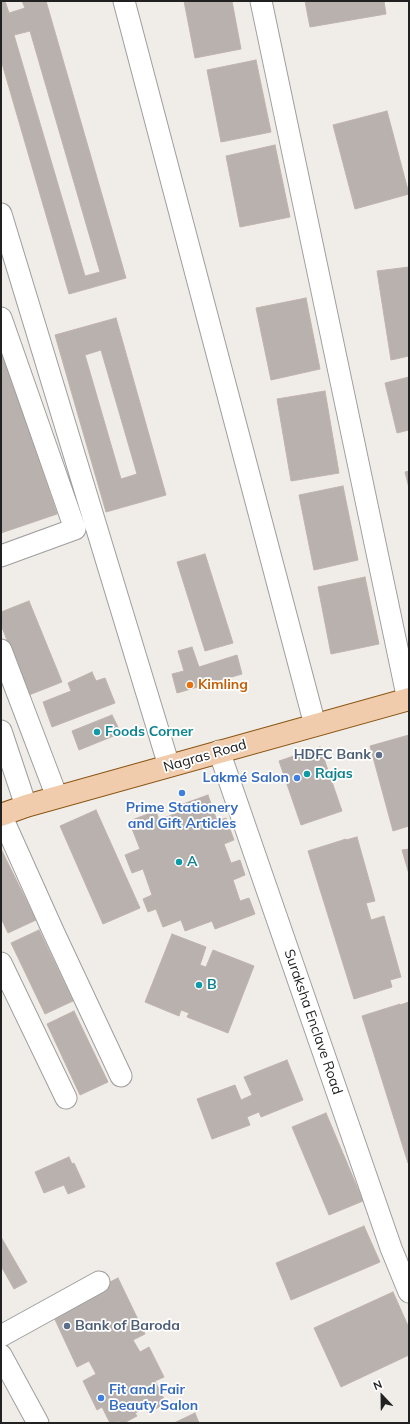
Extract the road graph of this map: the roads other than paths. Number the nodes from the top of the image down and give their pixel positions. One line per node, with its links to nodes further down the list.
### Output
1 (124, 1): 8 (street)
2 (261, 1): 7 (street)
3 (1, 214): 12 (street)
4 (1, 318): 5 (street)
5 (1, 556)
6 (1, 650): 13 (street)
7 (409, 700): 8 (main road, Nagras Road)
8 (315, 725): 10 (main road, Nagras Road)
9 (1, 731): 14 (street)
10 (219, 751): 12 (main road, Nagras Road); 20 (street, Suraksha Enclave Road)
11 (1, 756): 14 (street)
12 (169, 766): 13 (main road, Nagras Road)
13 (57, 797): 14 (main road, Nagras Road)
14 (24, 806): 15 (main road, Nagras Road)
15 (1, 815): 17 (street)
16 (1, 962): 18 (street)
17 (121, 1076)
18 (66, 1098)
19 (99, 1282): 21 (street)
20 (409, 1292)
21 (1, 1336)
22 (1, 1355): 23 (street)
23 (38, 1423)

